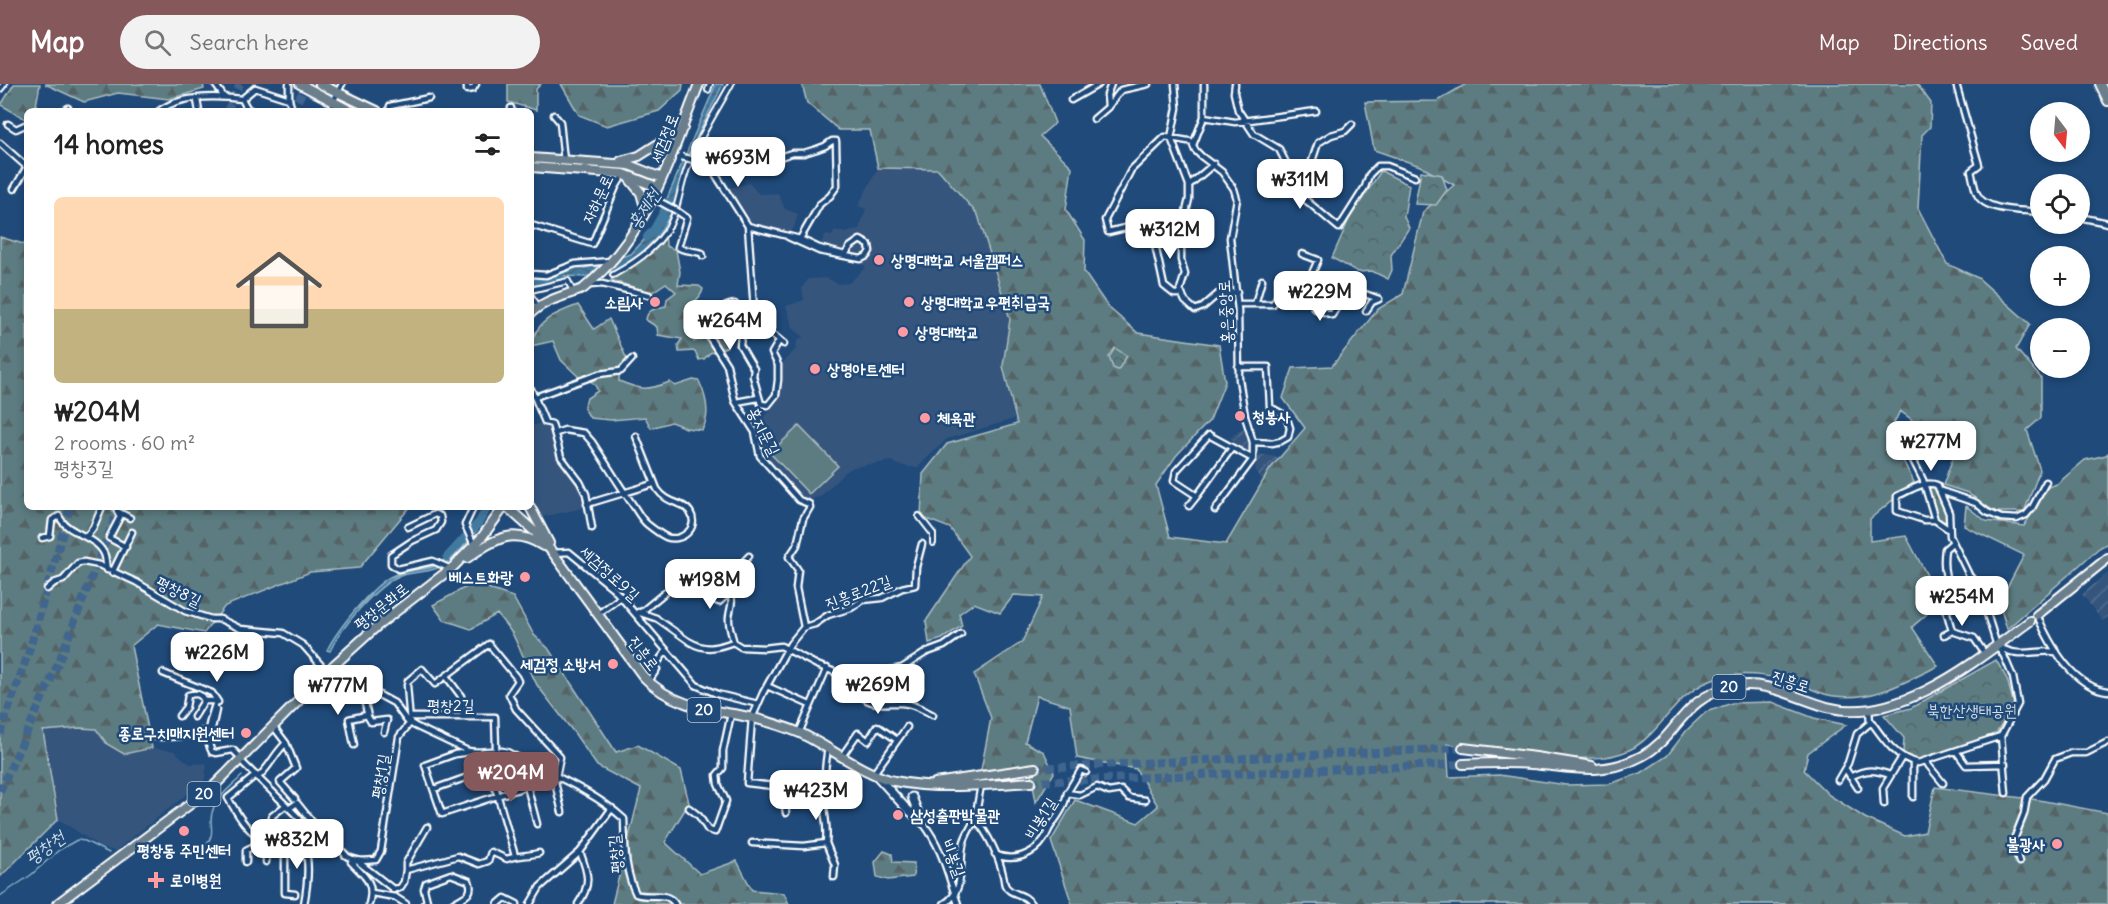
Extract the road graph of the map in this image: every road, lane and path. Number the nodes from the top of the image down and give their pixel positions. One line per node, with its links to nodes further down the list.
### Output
1 (215, 84): 22 (street)
2 (289, 84): 26 (street)
3 (300, 84): 29 (main road)
4 (320, 84): 21 (main road)
5 (342, 84): 21 (street)
6 (467, 84): 7 (street)
7 (476, 84)
8 (699, 84): 47 (main road, 세검정로)
9 (710, 84): 20 (street)
10 (731, 84): 81 (street)
11 (1099, 84): 28 (street)
12 (1111, 84): 30 (street)
13 (1148, 84): 30 (street)
14 (1175, 84): 48 (street)
15 (1204, 84): 41 (street)
16 (1235, 84): 43 (street)
17 (1956, 84): 69 (street)
18 (2100, 84): 24 (main road)
19 (256, 86): 25 (street); 26 (street)
20 (708, 90)
21 (336, 93): 29 (street); 37 (main road)
22 (224, 97): 25 (street); 27 (street)
23 (429, 98): 38 (street)
24 (2108, 98)
25 (242, 99): 33 (street)
26 (289, 99): 34 (street)
27 (197, 100): 31 (street); 32 (street)
28 (1071, 100)
29 (333, 102): 35 (street); 36 (main road)
30 (1108, 107): 42 (street)
31 (163, 108)
32 (198, 108)
33 (247, 108)
34 (291, 108)
35 (333, 108)
36 (345, 108)
37 (370, 108)
38 (390, 108)
39 (1316, 111): 43 (street)
40 (554, 115): 54 (street)
41 (1204, 117): 43 (street); 49 (street)
42 (1094, 119)
43 (1245, 120): 65 (street)
44 (8, 124): 46 (street)
45 (1352, 124): 65 (street)
46 (24, 125)
47 (683, 128): 51 (main road); 52 (main road, 세검정로)
48 (1171, 138): 49 (street); 64 (street); 89 (street)
49 (1194, 142): 57 (street, 홍은중앙로)
50 (0, 143): 55 (street)
51 (660, 143): 52 (main road); 56 (main road)
52 (678, 155): 58 (street, bridge); 63 (main road, 세검정로)
53 (534, 158): 54 (main road, 자하문로)
54 (564, 161): 56 (main road, 자하문로)
55 (24, 164)
56 (606, 164): 63 (main road, 자하문로)
57 (1214, 164): 64 (street); 88 (street, 홍은중앙로)
58 (707, 166): 74 (street); 76 (street)
59 (534, 167): 61 (main road, 자하문로)
60 (24, 172): 67 (street)
61 (624, 174): 66 (main road, 자하문로); 70 (main road); 73 (street, 자하문로)
62 (1415, 177): 65 (street)
63 (662, 178): 66 (main road, 세검정로)
64 (1189, 185): 89 (street)
65 (1293, 185)
66 (657, 187): 68 (main road, 세검정로)
67 (14, 189)
68 (653, 198): 70 (main road, 세검정로); 78 (street, bridge)
69 (2030, 211)
70 (647, 212): 79 (main road, 세검정로)
71 (2090, 219): 72 (street)
72 (2108, 223)
73 (534, 226)
74 (748, 226): 75 (street); 98 (street)
75 (789, 237): 76 (street); 76 (street)
76 (801, 239)
77 (1302, 254): 83 (street)
78 (703, 256)
79 (609, 263): 80 (street); 85 (main road, 세검정로)
80 (534, 274)
81 (613, 275)
82 (1303, 278): 83 (street); 92 (street); 95 (street)
83 (1310, 278): 97 (street)
84 (1262, 280): 95 (street)
85 (589, 283): 87 (main road, 세검정로); 90 (street)
86 (534, 289): 87 (street)
87 (573, 292): 96 (main road, 세검정로)
88 (1236, 292): 89 (street); 94 (street, 홍은중앙로)
89 (1182, 294)
90 (649, 295)
91 (1326, 299): 93 (street)
92 (1289, 302)
93 (1335, 303)
94 (1238, 304): 95 (street); 100 (street, 홍은중앙로)
95 (1255, 304)
96 (534, 308)
97 (1365, 311)
98 (755, 312): 102 (street, 홍지문길); 102 (street, 홍지문길); 103 (street, 홍지문길 / 홍지문길)
99 (632, 359): 101 (street)
100 (1238, 368): 107 (street, 홍은중앙로); 107 (street)
101 (535, 397): 105 (street)
102 (758, 398): 103 (street)
103 (736, 402): 153 (street, 홍지문길 / 홍지문길)
104 (1903, 428): 111 (street)
105 (556, 433): 114 (street); 116 (street)
106 (636, 436): 112 (street)
107 (1253, 442): 109 (street, 홍은중앙로)
108 (1232, 448): 109 (street); 115 (street); 115 (street)
109 (1253, 459): 123 (street)
110 (2046, 482): 113 (street)
111 (1924, 483): 113 (street); 126 (street); 126 (street)
112 (653, 484): 114 (street); 114 (street)
113 (1941, 491): 129 (street)
114 (624, 493): 116 (street)
115 (1197, 496): 117 (street)
116 (587, 504): 128 (street)
117 (1189, 506)
118 (101, 510): 131 (street)
119 (472, 510): 136 (street)
120 (504, 510): 136 (main road, 평창문화로 / 20)
121 (509, 510): 138 (main road, 진흥로 / 20)
122 (532, 510): 138 (main road)
123 (1215, 510)
124 (919, 516): 134 (street)
125 (130, 518): 137 (street)
126 (1935, 520): 129 (street)
127 (408, 527): 141 (street)
128 (592, 528)
129 (1948, 529): 133 (street)
130 (132, 532): 137 (street)
131 (86, 537): 132 (street); 142 (street)
132 (42, 538)
133 (1953, 542): 146 (street); 147 (street)
134 (933, 543)
135 (922, 544): 153 (street, 진흥로22길)
136 (475, 545): 141 (main road, 평창문화로 / 20)
137 (126, 547): 142 (street)
138 (553, 553): 141 (main road); 145 (street, 세검정로9길); 150 (main road, 진흥로 / 20)
139 (749, 556): 144 (street)
140 (2108, 558): 152 (main road, 진흥로 / 20)
141 (449, 567): 164 (main road, 평창문화로 / 20)
142 (110, 571): 143 (street, 평창8길); 166 (street, 평창8길)
143 (47, 589)
144 (730, 592): 149 (street); 158 (street)
145 (621, 597): 148 (street, 세검정로9길); 150 (street)
146 (1962, 597): 147 (street); 154 (street)
147 (1982, 598): 159 (street)
148 (634, 611): 149 (street); 161 (street, 세검정로9길)
149 (640, 613): 151 (street)
150 (598, 614): 170 (main road, 진흥로 / 20)
151 (656, 618): 157 (street)
152 (2034, 618): 159 (main road, 진흥로 / 20); 162 (street)
153 (804, 627): 160 (street, 진흥로22길)
154 (1952, 631): 156 (street); 163 (street)
155 (961, 634): 169 (street)
156 (1944, 635)
157 (690, 642): 158 (street)
158 (734, 643): 160 (street)
159 (1996, 646): 162 (street); 163 (main road, 진흥로 / 20); 193 (street)
160 (788, 648): 165 (street); 171 (street, 진흥로22길)
161 (666, 651): 170 (street); 175 (street, 세검정로9길)
162 (2057, 652): 173 (street)
163 (1985, 654): 177 (main road, 진흥로 / 20)
164 (334, 665): 166 (main road, 평창문화로 / 20); 172 (street)
165 (826, 668): 169 (street); 176 (street)
166 (327, 672): 187 (main road, 평창문화로 / 20)
167 (163, 673): 189 (street)
168 (446, 676): 183 (street); 185 (street); 218 (street)
169 (850, 678): 179 (street)
170 (648, 682): 178 (main road, 진흥로 / 20)
171 (767, 686): 175 (street, 진흥로22길); 176 (street)
172 (365, 688): 181 (street); 185 (street)
173 (2108, 691)
174 (204, 701): 180 (street); 182 (street); 189 (street)
175 (758, 704): 184 (street, 진흥로22길)
176 (810, 705): 191 (street)
177 (1869, 710): 186 (street); 211 (main road, 진흥로 / 20)
178 (731, 714): 184 (main road, 진흥로 / 20); 240 (street)
179 (933, 715)
180 (179, 716)
181 (367, 716): 190 (street); 197 (street)
182 (194, 717)
183 (463, 717): 185 (street, 평창2길); 199 (street, 평창2길)
184 (752, 718): 191 (main road, 진흥로 / 20); 242 (street, 진흥로22길)
185 (410, 720): 202 (street); 259 (street, 평창1길)
186 (1870, 720): 204 (street); 212 (street)
187 (273, 726): 196 (street); 205 (main road, 평창문화로 / 20)
188 (907, 727): 194 (street)
189 (210, 729): 192 (street); 205 (street)
190 (384, 732)
191 (799, 733): 200 (main road, 진흥로 / 20)
192 (153, 736)
193 (2001, 736): 201 (street); 209 (street)
194 (897, 740): 203 (street); 215 (street)
195 (2108, 742): 260 (street)
196 (286, 743): 216 (street); 234 (street)
197 (354, 745)
198 (1463, 748): 211 (main road, 진흥로 / 20)
199 (496, 749): 202 (street); 213 (street); 218 (street)
200 (828, 749): 203 (main road, 진흥로 / 20); 251 (street)
201 (1956, 751): 206 (street); 209 (street)
202 (473, 752): 228 (street)
203 (842, 756): 215 (main road, 진흥로 / 20)
204 (1902, 757): 207 (street); 217 (street)
205 (241, 759): 216 (street); 267 (main road, 평창문화로 / 20)
206 (1926, 761): 207 (street); 222 (street)
207 (1913, 762): 233 (street)
208 (1463, 764): 211 (main road, 진흥로 / 20)
209 (2005, 764): 230 (street)
210 (1035, 768): 224 (main road, 진흥로 / 20)
211 (1602, 768)
212 (1845, 768): 219 (street); 220 (street)
213 (490, 769): 228 (street); 231 (street)
214 (1086, 772): 229 (street, 비봉1길)
215 (874, 773): 223 (main road, 진흥로 / 20); 238 (main road)
216 (257, 776): 237 (street); 247 (street)
217 (1890, 776): 219 (street); 236 (street)
218 (555, 777): 226 (street); 239 (street); 241 (street)
219 (1850, 777): 227 (street)
220 (1838, 780)
221 (1031, 782): 225 (main road, 진흥로 / 20)
222 (1943, 783)
223 (913, 784): 224 (main road, 진흥로 / 20); 232 (main road)
224 (931, 784): 225 (main road, 진흥로 / 20)
225 (981, 785): 243 (street)
226 (527, 786): 231 (street); 245 (street)
227 (1858, 788)
228 (434, 789): 231 (street)
229 (1068, 793): 235 (street, 비봉1길); 255 (street, 비봉1길)
230 (2006, 793)
231 (498, 796): 256 (street)
232 (912, 797): 238 (main road); 244 (main road)
233 (1913, 797)
234 (295, 799)
235 (1145, 800)
236 (1884, 804)
237 (288, 807): 247 (street); 252 (street); 252 (street)
238 (905, 807): 244 (main road)
239 (612, 808): 253 (street, 평창길 / 평창길); 277 (street, 평창길 / 평창길)
240 (689, 808)
241 (562, 812)
242 (786, 813)
243 (975, 819): 255 (street); 265 (street)
244 (922, 823): 265 (street, 비봉길)
245 (537, 824)
246 (427, 826): 261 (street)
247 (265, 838): 248 (street); 257 (street); 258 (street)
248 (285, 839): 249 (street); 264 (street)
249 (300, 839): 252 (street); 268 (street)
250 (752, 843): 251 (street)
251 (826, 843): 262 (street)
252 (331, 846): 259 (street)
253 (580, 852): 275 (street, 평창길 / 평창길); 276 (street)
254 (539, 853): 256 (street)
255 (995, 854): 279 (street)
256 (514, 856): 261 (street)
257 (246, 862)
258 (266, 862)
259 (355, 862): 261 (street); 263 (street)
260 (2019, 862)
261 (406, 870)
262 (834, 877)
263 (372, 893): 269 (street); 270 (street)
264 (295, 894)
265 (955, 896): 266 (street); 278 (street, 비봉길)
266 (947, 903)
267 (57, 904)
268 (304, 904)
269 (369, 904)
270 (406, 904)
271 (424, 904): 272 (street)
272 (452, 904)
273 (498, 904): 274 (street)
274 (517, 904)
275 (530, 904)
276 (578, 904)
277 (675, 904)
278 (958, 904)
279 (1031, 904)

